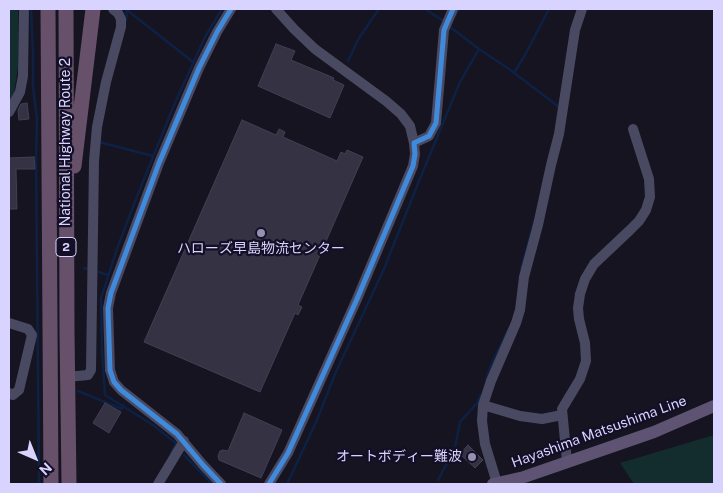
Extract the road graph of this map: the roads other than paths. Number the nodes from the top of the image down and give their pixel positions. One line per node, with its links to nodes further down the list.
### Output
1 (24, 9): 10 (street)
2 (48, 9): 23 (highway, National Highway Route 2 / 2)
3 (66, 9): 14 (highway, National Highway Route 2 / 2)
4 (93, 9): 14 (highway)
5 (113, 9): 15 (street)
6 (231, 9): 20 (street)
7 (276, 9): 12 (street)
8 (453, 9): 12 (street)
9 (582, 9): 17 (street)
10 (9, 112)
11 (633, 128): 19 (street)
12 (414, 143): 27 (street)
13 (9, 324): 16 (street)
14 (66, 332): 15 (highway, National Highway Route 2 / 2)
15 (67, 377): 24 (highway, National Highway Route 2 / 2)
16 (9, 393)
17 (483, 406): 19 (street); 28 (street)
18 (714, 406): 21 (main road, Hayashima Matsushima Line)
19 (562, 415): 21 (street)
20 (184, 442): 25 (street); 26 (street)
21 (567, 462): 22 (main road, Hayashima Matsushima Line)
22 (524, 481): 28 (main road, Hayashima Matsushima Line)
23 (51, 484)
24 (68, 484)
25 (158, 484)
26 (221, 484)
27 (269, 484)
28 (495, 484)

